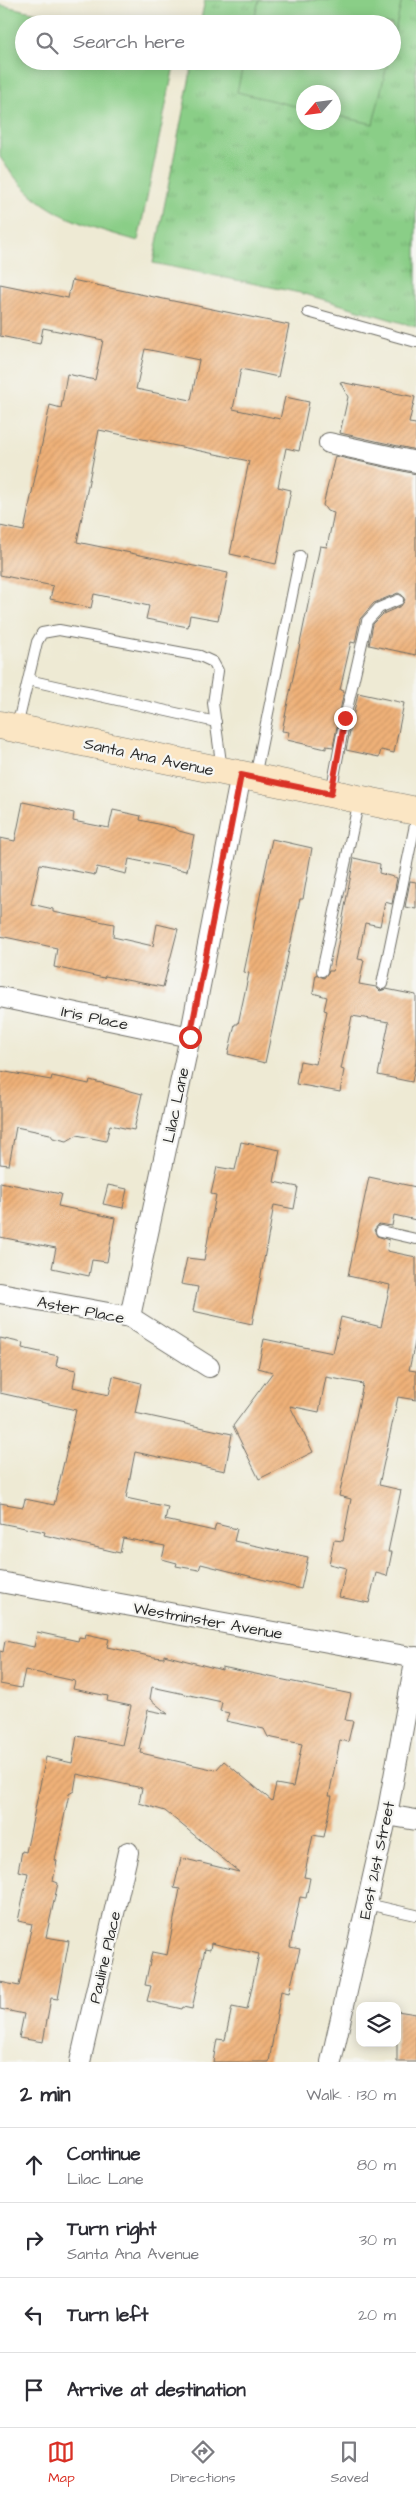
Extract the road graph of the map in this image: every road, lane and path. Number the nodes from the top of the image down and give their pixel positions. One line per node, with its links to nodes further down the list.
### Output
1 (308, 312): 2 (lane)
2 (416, 342)
3 (330, 443): 4 (street)
4 (416, 462)
5 (300, 556): 10 (lane)
6 (398, 600): 11 (lane)
7 (28, 680): 8 (lane); 8 (lane); 9 (lane)
8 (216, 722): 10 (lane)
9 (8, 727): 10 (street, Santa Ana Avenue)
10 (239, 775): 11 (street, Santa Ana Avenue); 18 (street, Lilac Lane)
11 (331, 794): 12 (street, Santa Ana Avenue)
12 (359, 799): 13 (street, Santa Ana Avenue); 15 (lane)
13 (416, 811)
14 (416, 820): 16 (lane)
15 (322, 971)
16 (382, 984)
17 (0, 997): 18 (street, Iris Place)
18 (190, 1037): 22 (street, Lilac Lane)
19 (381, 1231): 20 (lane)
20 (416, 1239)
21 (0, 1293): 22 (street, Aster Place)
22 (130, 1317): 23 (street, Aster Place)
23 (209, 1366)
24 (0, 1582): 25 (street, Westminster Avenue)
25 (416, 1657): 26 (street, East 21st Street)
26 (387, 1815): 27 (street); 29 (street, East 21st Street)
27 (416, 1820)
28 (128, 1852): 31 (street, Pauline Place)
29 (366, 1904): 30 (lane); 32 (street, East 21st Street)
30 (416, 1915)
31 (80, 2062)
32 (331, 2062)

